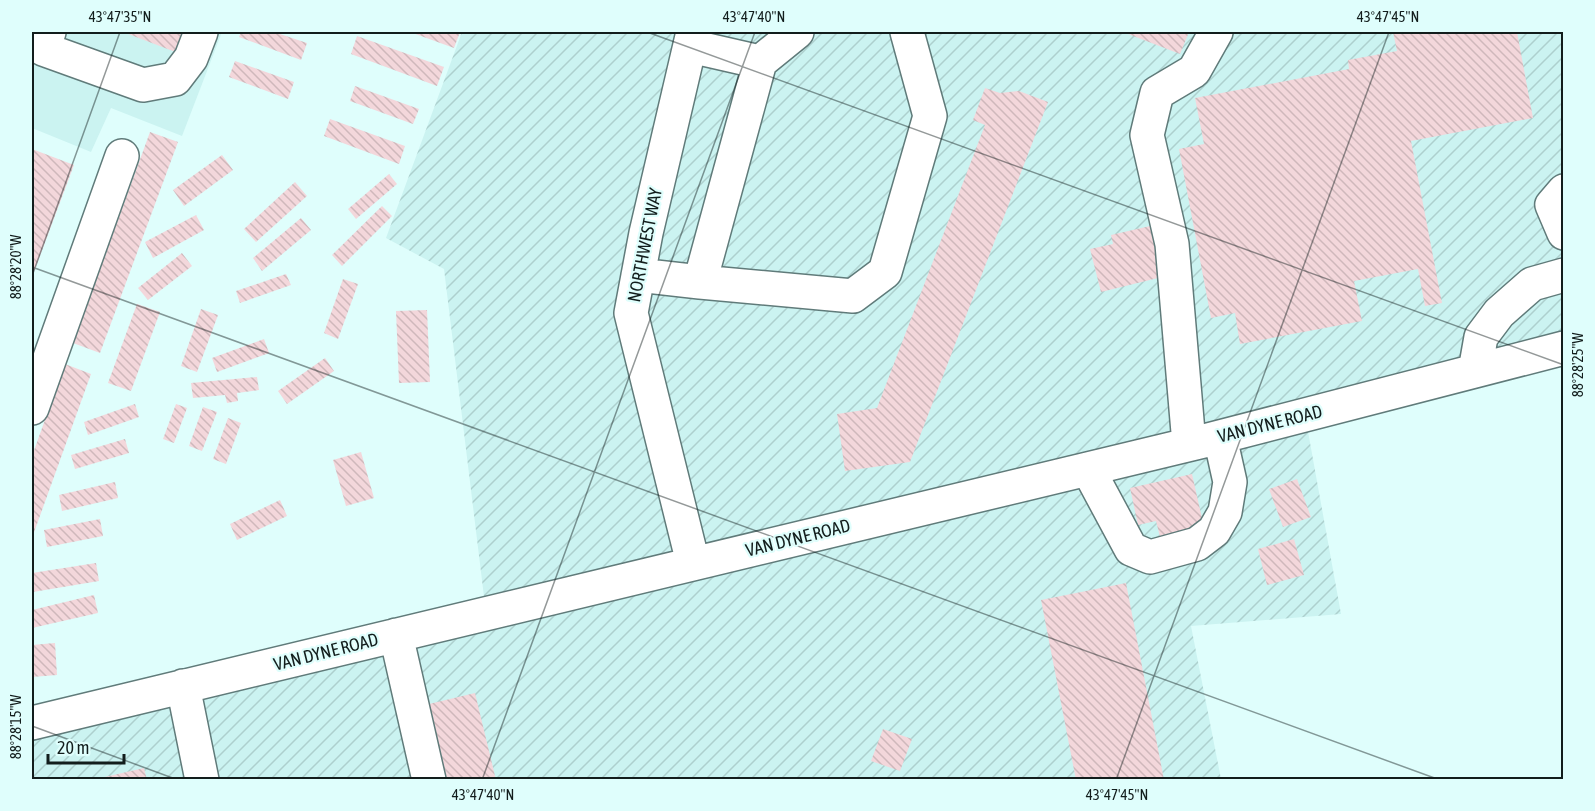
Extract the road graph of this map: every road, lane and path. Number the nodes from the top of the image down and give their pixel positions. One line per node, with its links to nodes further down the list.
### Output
1 (50, 32): 6 (street)
2 (797, 32): 7 (street)
3 (907, 32): 13 (street)
4 (1216, 32): 17 (street)
5 (691, 39): 7 (street); 11 (street, NORTHWEST WAY)
6 (196, 45)
7 (760, 62): 13 (street)
8 (122, 156): 16 (street)
9 (1563, 191): 10 (street)
10 (1563, 233)
11 (638, 275): 13 (street); 19 (street, NORTHWEST WAY)
12 (1563, 275): 15 (street)
13 (700, 282)
14 (1563, 348): 15 (street, VAN DYNE ROAD)
15 (1475, 371): 17 (street, VAN DYNE ROAD)
16 (32, 408)
17 (1205, 440): 18 (street, VAN DYNE ROAD); 18 (street)
18 (1088, 469): 19 (street, VAN DYNE ROAD)
19 (693, 564): 20 (street, VAN DYNE ROAD)
20 (396, 635): 21 (street, VAN DYNE ROAD); 24 (street)
21 (183, 686): 22 (street, VAN DYNE ROAD); 23 (street)
22 (32, 723)
23 (202, 780)
24 (429, 780)

